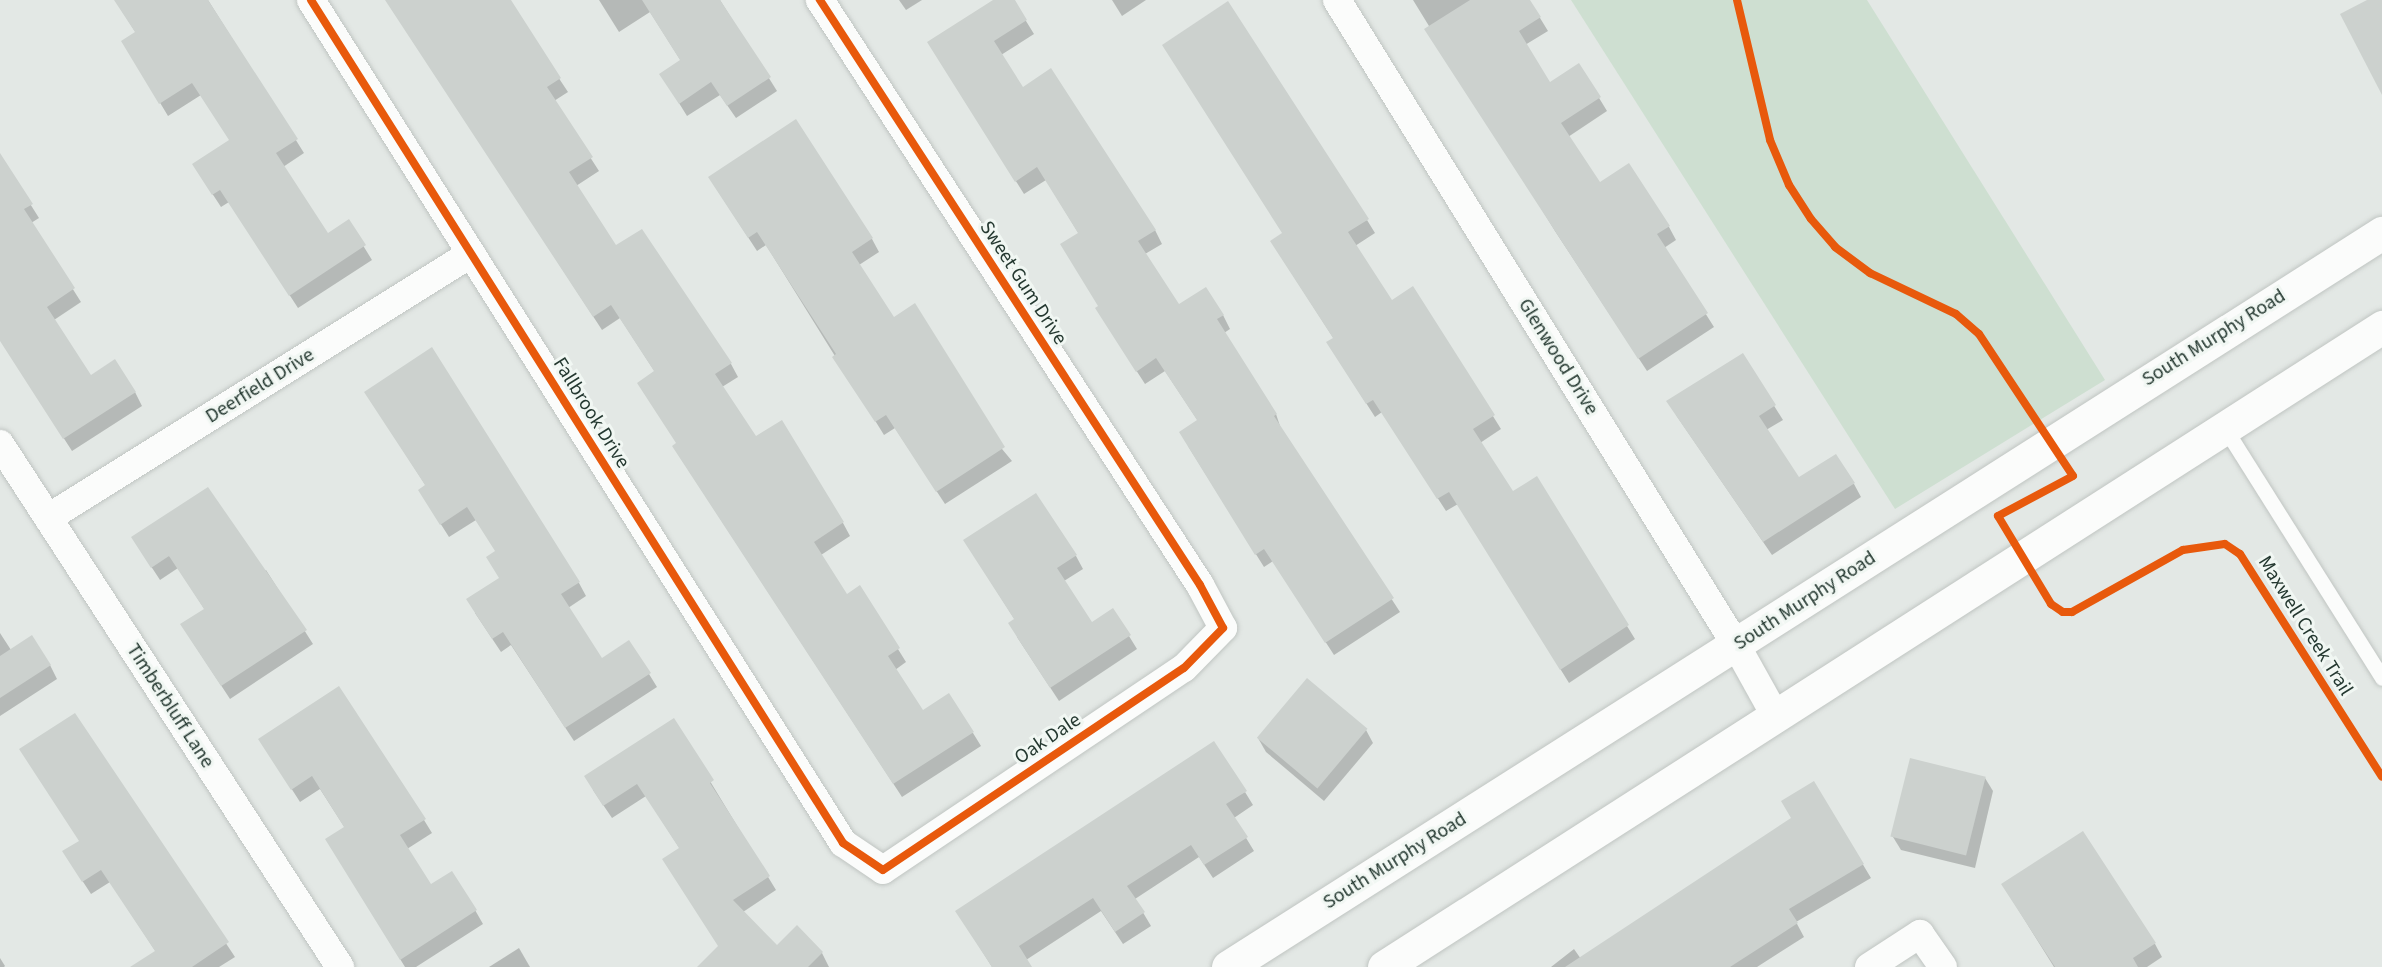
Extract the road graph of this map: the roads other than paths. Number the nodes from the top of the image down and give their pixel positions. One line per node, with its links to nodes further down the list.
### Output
1 (311, 0): 5 (street, Fallbrook Drive)
2 (820, 0): 10 (street, Sweet Gum Drive)
3 (1337, 0): 11 (street, Glenwood Drive)
4 (2382, 233): 11 (main road, South Murphy Road)
5 (471, 254): 9 (street, Deerfield Drive); 14 (street, Fallbrook Drive)
6 (2382, 327): 7 (main road)
7 (2226, 430): 12 (lane); 13 (main road)
8 (0, 444): 9 (street, Timberbluff Lane)
9 (48, 518): 15 (street, Timberbluff Lane)
10 (1200, 585): 14 (street, Oak Dale)
11 (1736, 645): 13 (street, Glenwood Drive); 16 (main road, South Murphy Road)
12 (2382, 678)
13 (1776, 717): 17 (main road)
14 (843, 843)
15 (340, 967)
16 (1228, 967)
17 (1384, 967)
18 (1869, 967): 19 (street)
19 (1943, 967)

